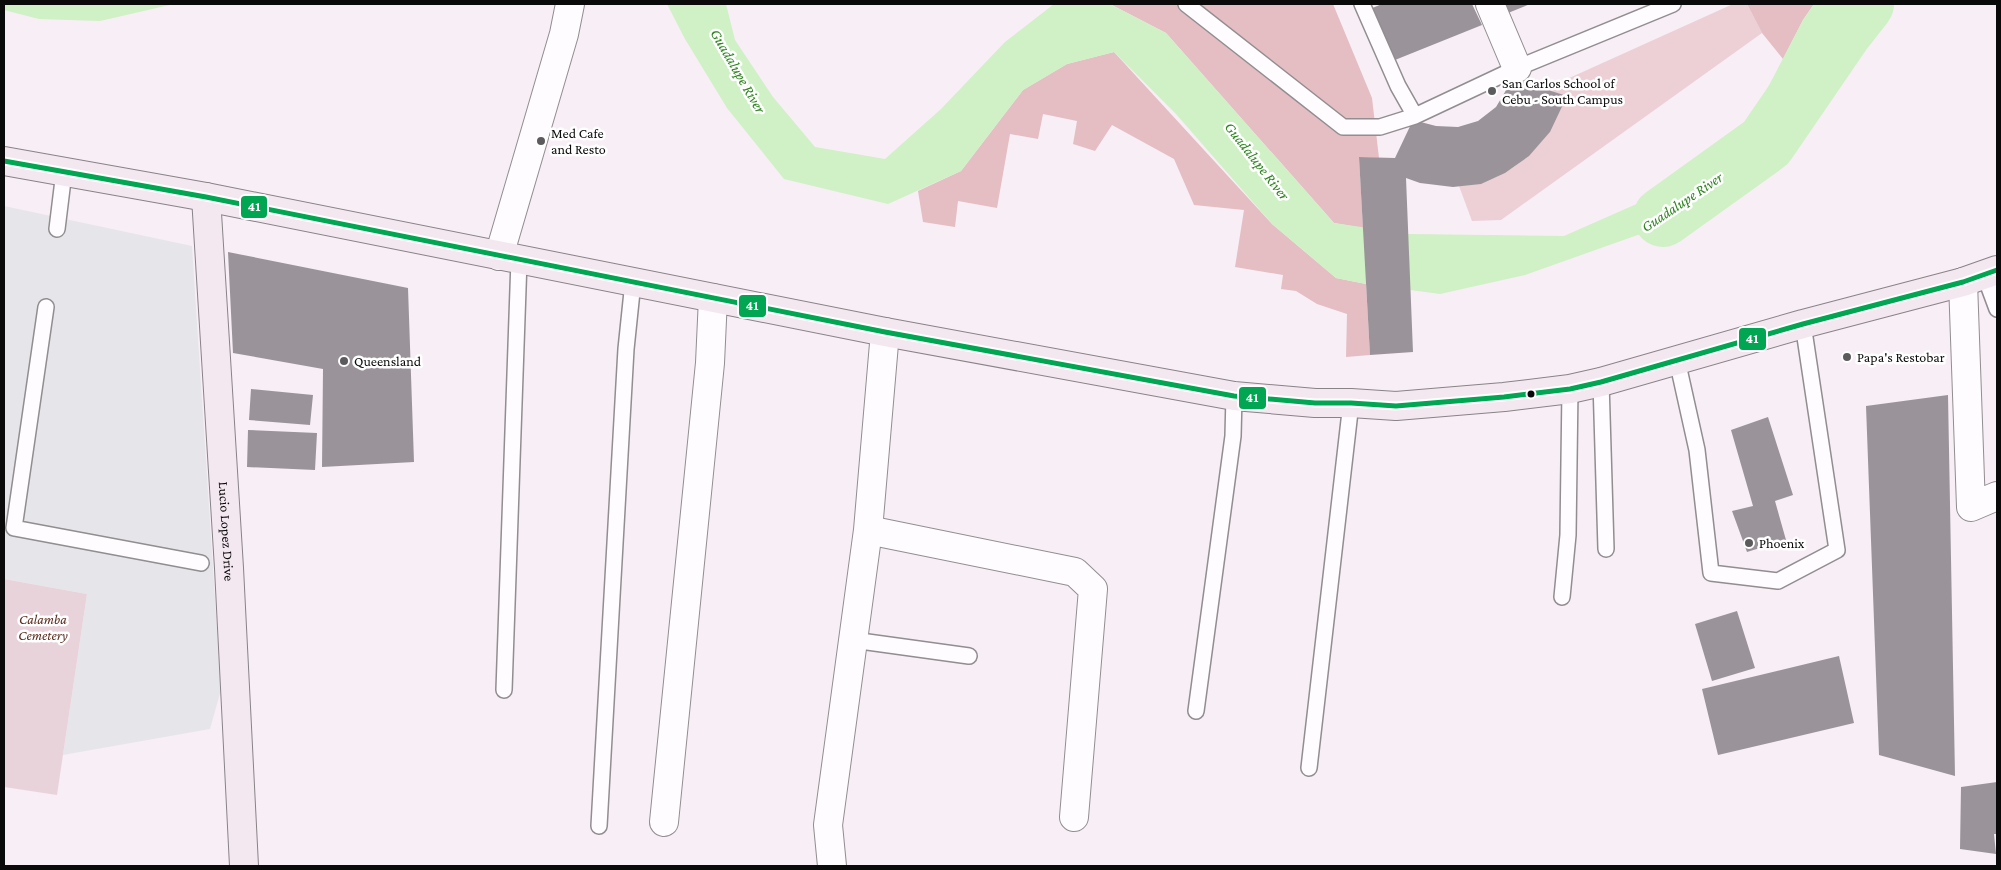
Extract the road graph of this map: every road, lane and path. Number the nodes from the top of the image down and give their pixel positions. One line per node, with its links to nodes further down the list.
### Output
1 (570, 4): 12 (street)
2 (1186, 4): 7 (lane)
3 (1362, 4): 7 (lane)
4 (1490, 4): 6 (street)
5 (1673, 4): 6 (lane)
6 (1516, 68): 7 (lane)
7 (1415, 116)
8 (4, 161): 9 (main road)
9 (64, 172): 10 (main road); 11 (lane)
10 (206, 197): 12 (main road); 38 (main road, Lucio Lopez Drive)
11 (57, 229)
12 (509, 258): 14 (main road); 32 (lane)
13 (1982, 275): 17 (lane); 18 (main road); 25 (street)
14 (633, 282): 15 (main road); 37 (lane)
15 (713, 298): 19 (main road); 36 (street)
16 (46, 307): 28 (lane)
17 (1997, 309)
18 (1803, 324): 20 (main road); 20 (lane)
19 (885, 332): 23 (main road); 26 (street)
20 (1677, 360): 21 (main road)
21 (1601, 382): 22 (main road); 27 (lane)
22 (1570, 389): 24 (main road); 29 (lane)
23 (1234, 396): 24 (main road); 33 (lane)
24 (1351, 403): 34 (lane)
25 (1997, 496)
26 (868, 530): 30 (street); 35 (street)
27 (1606, 549)
28 (201, 563)
29 (1562, 596)
30 (853, 640): 31 (lane); 39 (street)
31 (969, 656)
32 (504, 690)
33 (1196, 711)
34 (1309, 768)
35 (1074, 818)
36 (664, 822)
37 (599, 826)
38 (244, 866)
39 (832, 866)

